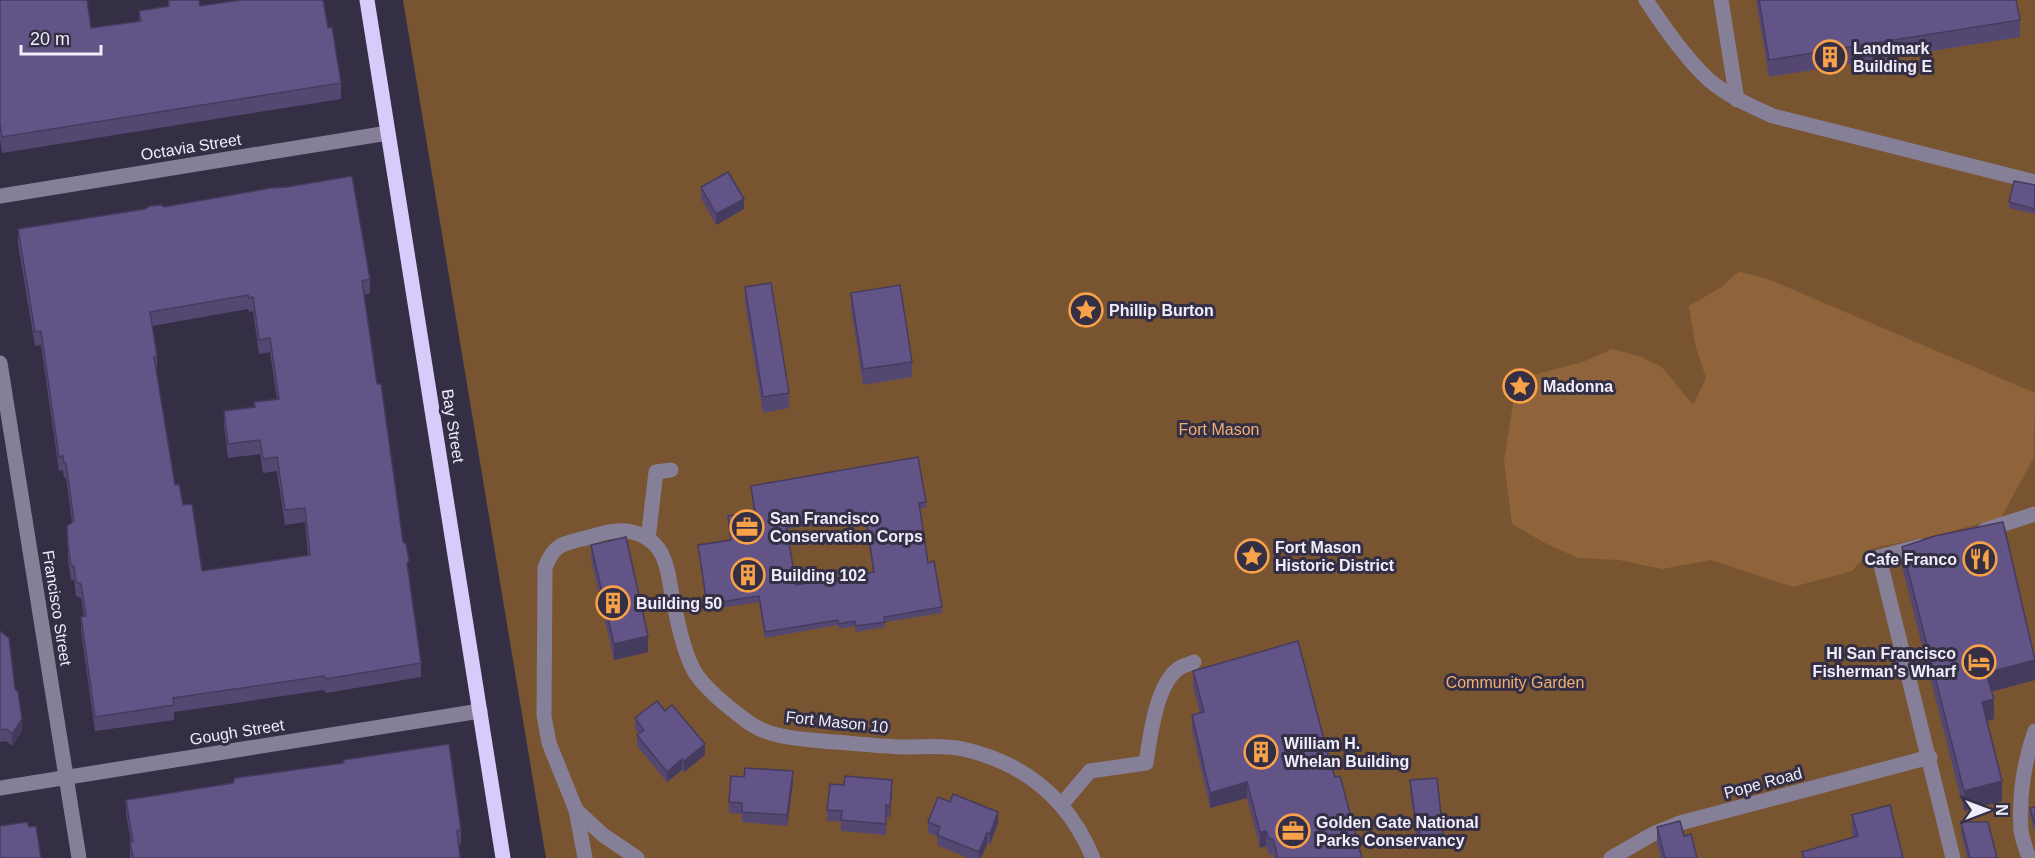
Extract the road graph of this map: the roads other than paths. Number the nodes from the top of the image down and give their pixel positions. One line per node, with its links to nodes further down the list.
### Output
1 (366, 0): 5 (main road, Bay Street)
2 (1646, 0): 4 (street)
3 (1721, 0): 4 (street)
4 (1737, 99): 6 (street)
5 (388, 133): 7 (street, Octavia Street); 15 (main road, Bay Street)
6 (2035, 182)
7 (0, 196)
8 (0, 363): 18 (street, Francisco Street)
9 (670, 470): 12 (street)
10 (2035, 514): 11 (street)
11 (1966, 535)
12 (648, 539): 20 (street, Fort Mason 10); 21 (street)
13 (1934, 543): 17 (street)
14 (1194, 662): 20 (street)
15 (480, 711): 18 (street, Gough Street); 23 (main road, Bay Street)
16 (2035, 731): 29 (street)
17 (1930, 758): 27 (street, Pope Road); 28 (street)
18 (66, 777): 19 (street, Gough Street); 22 (street, Francisco Street)
19 (0, 788)
20 (1062, 804): 26 (street, Fort Mason 10)
21 (576, 810): 24 (street); 25 (street)
22 (79, 858)
23 (503, 858)
24 (585, 858)
25 (637, 858)
26 (1093, 858)
27 (1611, 858)
28 (1953, 858)
29 (2028, 858)

